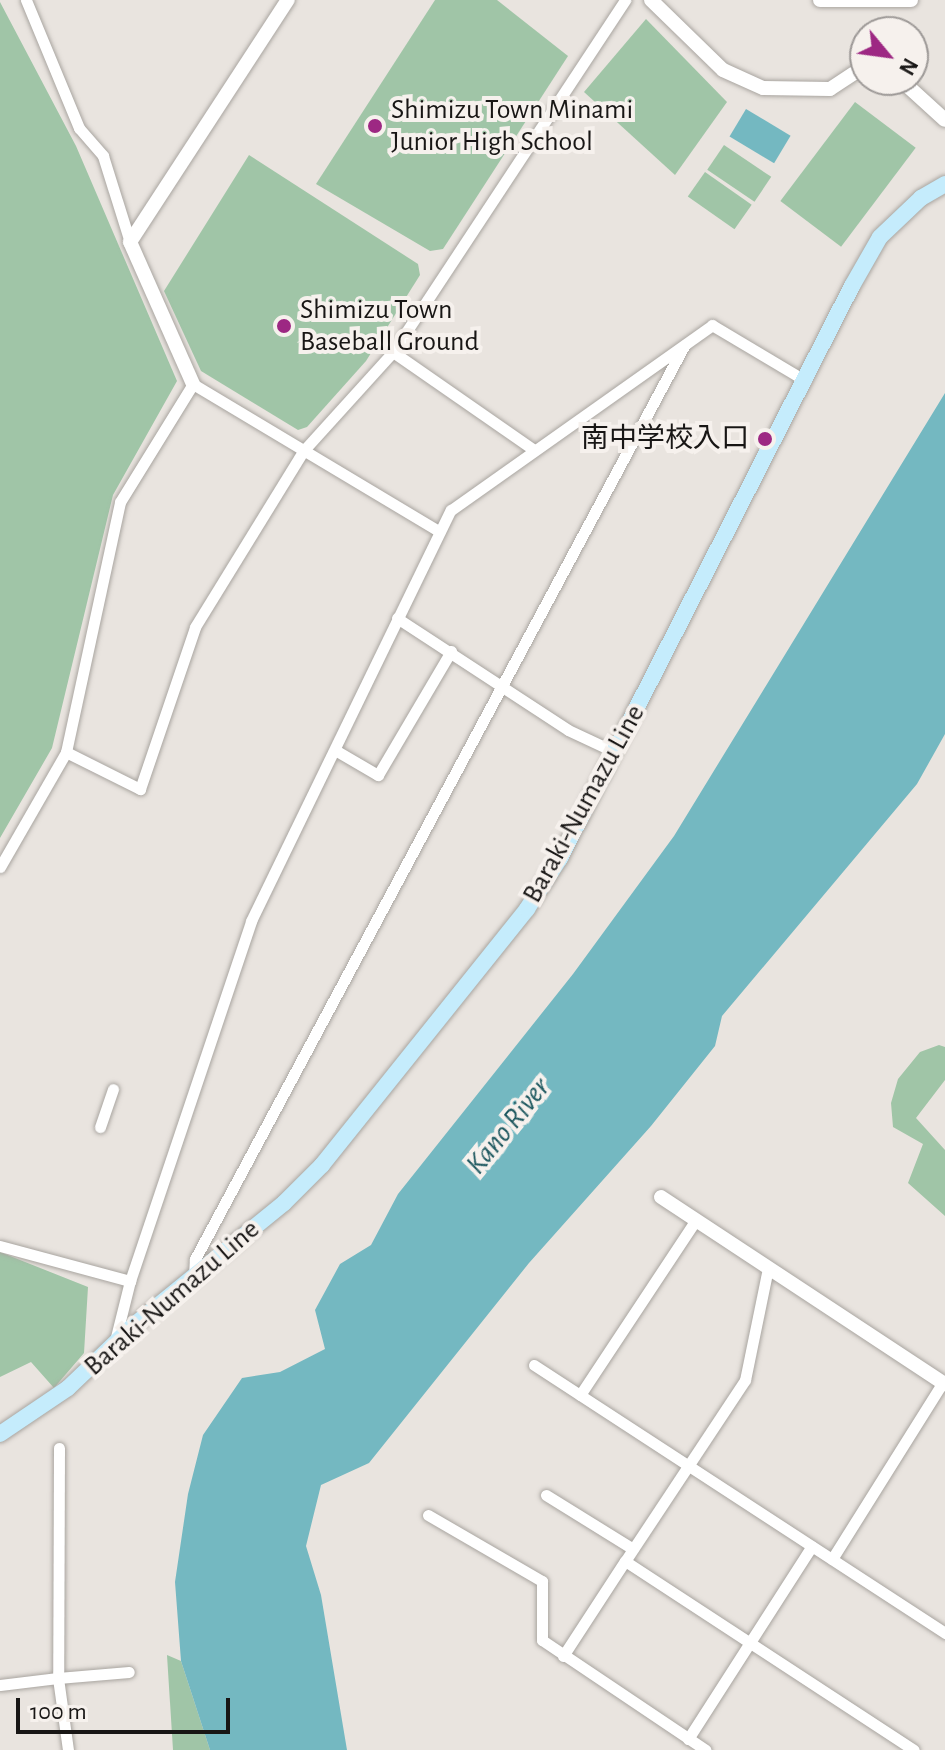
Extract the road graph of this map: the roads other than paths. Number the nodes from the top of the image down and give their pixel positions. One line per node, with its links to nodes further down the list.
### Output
1 (26, 0): 11 (street)
2 (288, 0): 11 (street)
3 (625, 0): 13 (street)
4 (651, 0): 7 (street)
5 (820, 0): 6 (street)
6 (911, 0)
7 (849, 77)
8 (919, 96): 9 (street)
9 (945, 120)
10 (945, 184): 14 (main road, Baraki-Numazu Line)
11 (130, 242): 15 (street)
12 (686, 342): 14 (street); 17 (street); 21 (street)
13 (393, 352): 16 (street); 17 (street)
14 (806, 381): 24 (main road, Baraki-Numazu Line)
15 (193, 384): 16 (street); 23 (street)
16 (304, 450): 18 (street); 23 (street)
17 (534, 450): 18 (street)
18 (437, 530): 19 (street)
19 (397, 618): 20 (street); 22 (street)
20 (451, 651): 21 (street); 22 (street)
21 (502, 684): 24 (street); 32 (street)
22 (335, 750): 33 (street)
23 (66, 752): 25 (street)
24 (615, 752): 32 (main road, Baraki-Numazu Line)
25 (0, 867)
26 (113, 1089): 27 (street)
27 (100, 1127)
28 (661, 1197): 29 (street)
29 (696, 1220): 31 (street); 37 (street)
30 (0, 1246): 33 (street)
31 (768, 1268): 36 (street); 40 (street)
32 (194, 1276): 34 (main road, Baraki-Numazu Line)
33 (130, 1281): 34 (street)
34 (114, 1346): 38 (main road, Baraki-Numazu Line)
35 (534, 1365): 37 (street)
36 (944, 1383): 45 (street)
37 (580, 1395): 40 (street)
38 (0, 1434)
39 (59, 1448): 51 (street)
40 (687, 1467): 43 (street); 44 (street)
41 (546, 1495): 44 (street)
42 (428, 1515): 49 (street)
43 (812, 1546): 45 (street); 48 (street)
44 (633, 1549): 46 (street)
45 (832, 1559): 47 (street)
46 (625, 1561): 48 (street); 49 (street)
47 (945, 1633)
48 (751, 1643): 53 (street); 56 (street)
49 (563, 1656): 53 (street)
50 (129, 1672): 51 (street)
51 (58, 1678): 52 (street); 54 (street)
52 (0, 1685)
53 (688, 1739): 55 (street)
54 (68, 1750)
55 (706, 1750)
56 (914, 1750)

